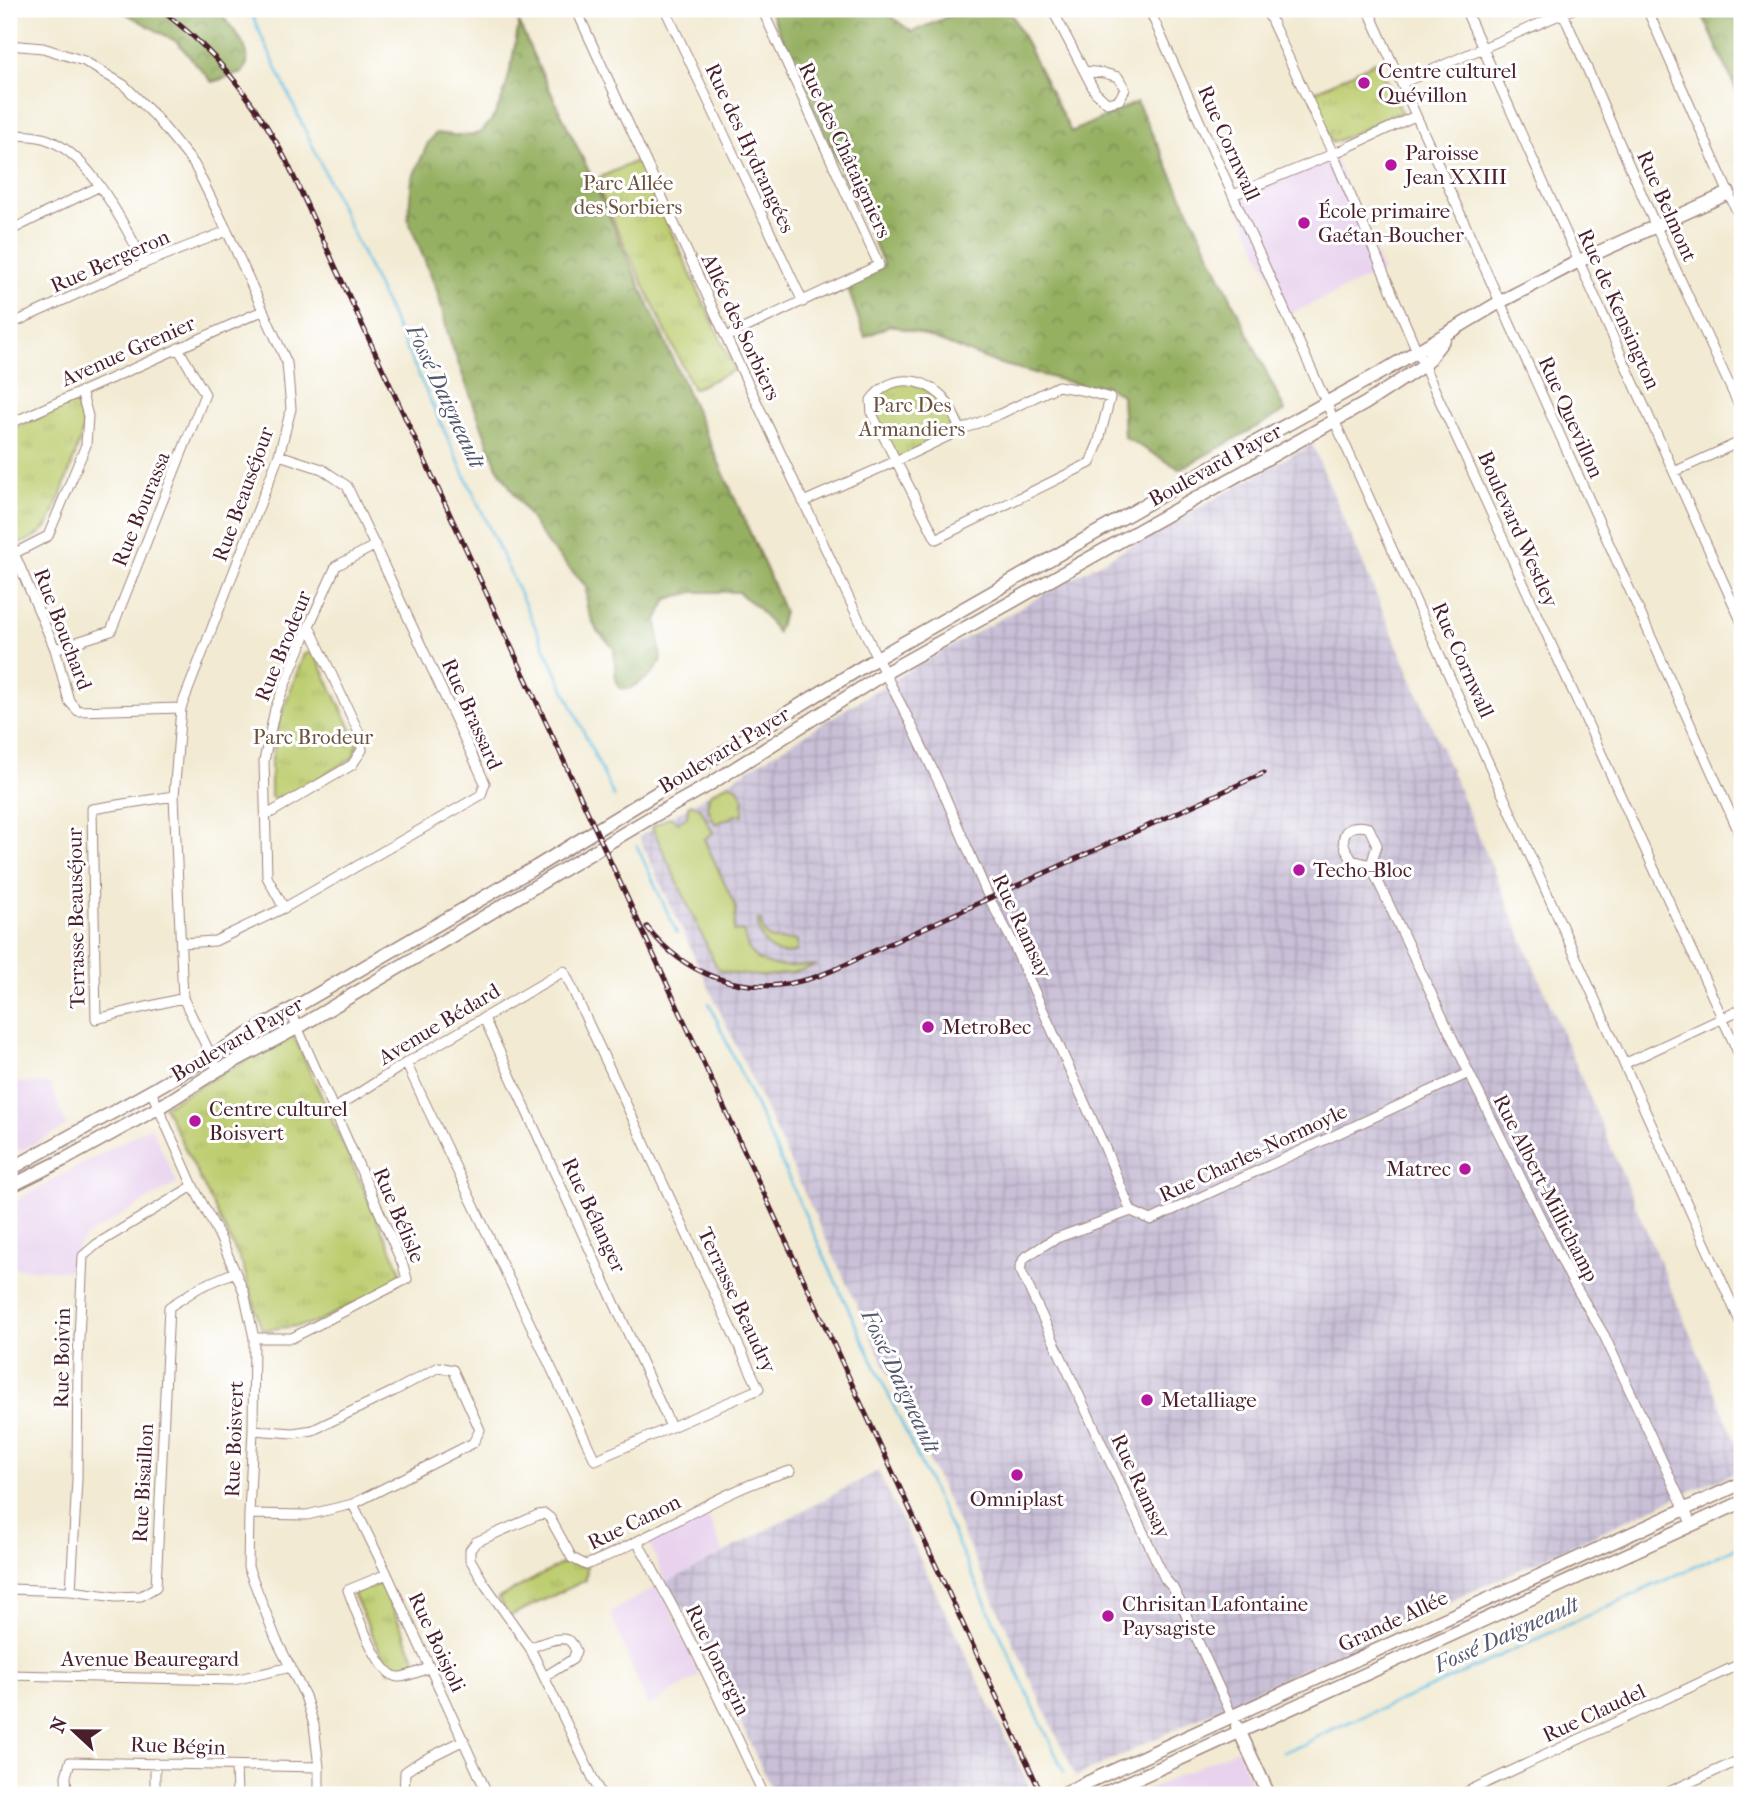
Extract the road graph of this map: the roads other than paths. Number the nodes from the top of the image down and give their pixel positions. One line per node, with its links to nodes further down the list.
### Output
1 (576, 9): 33 (street, Allée des Sorbiers)
2 (665, 9): 28 (street, Rue des Hydrangées)
3 (762, 9): 28 (street, Rue des Châtaigniers)
4 (1052, 9): 14 (street)
5 (1149, 9): 21 (street, Rue Cornwall)
6 (1266, 9): 18 (street, Boulevard Westley)
7 (1368, 9): 15 (street, Rue Quevillon)
8 (1465, 9): 13 (street, Rue de Kensington)
9 (1573, 9): 11 (street)
10 (1647, 9): 20 (street)
11 (1563, 13): 13 (street); 23 (street, Rue Belmont)
12 (9, 46): 25 (street, Rue Beauséjour)
13 (1482, 48): 15 (street); 26 (street, Rue de Kensington)
14 (1084, 71): 14 (street)
15 (1402, 83): 16 (street, Rue Quevillon)
16 (1415, 116): 18 (street); 29 (street, Rue Quevillon)
17 (9, 135): 19 (street)
18 (1333, 154): 21 (street); 35 (street, Boulevard Westley)
19 (100, 186): 24 (street); 27 (street)
20 (1729, 193): 22 (street); 23 (street, Boulevard Payer)
21 (1233, 195): 38 (street, Rue Cornwall)
22 (1742, 223)
23 (1656, 227): 26 (street, Boulevard Payer); 39 (street, Rue Belmont)
24 (9, 231)
25 (227, 231): 27 (street, Rue Bergeron); 30 (street, Rue Beauséjour)
26 (1578, 261): 29 (street, Boulevard Payer); 46 (street, Rue de Kensington)
27 (145, 263): 31 (street, Rue Bergeron)
28 (803, 302): 33 (street, Rue des Châtaigniers)
29 (1500, 302): 32 (street, Boulevard Payer); 59 (street, Rue Quevillon)
30 (262, 311): 34 (street, Avenue Grenier); 44 (street, Rue Beauséjour)
31 (9, 325)
32 (1448, 333): 35 (street, Boulevard Payer); 36 (street, Boulevard Payer)
33 (726, 337): 47 (street, Allée des Sorbiers)
34 (178, 348): 37 (street, Avenue Grenier); 53 (street, Rue Bourassa)
35 (1417, 351): 36 (street, Boulevard Westley); 38 (street, Boulevard Payer)
36 (1424, 365): 40 (street, Boulevard Payer); 70 (street, Boulevard Westley)
37 (81, 391): 41 (street, Avenue Grenier); 50 (street)
38 (1327, 403): 40 (street, Rue Cornwall); 54 (street, Boulevard Payer)
39 (1742, 412)
40 (1336, 420): 55 (street, Boulevard Payer); 75 (street, Rue Cornwall)
41 (9, 424)
42 (961, 430): 45 (street); 45 (street); 45 (street)
43 (1742, 441): 46 (street)
44 (279, 455): 49 (street, Rue Brassard); 56 (street, Rue Beauséjour)
45 (896, 461): 47 (street)
46 (1674, 472): 51 (street, Rue de Kensington)
47 (803, 502): 54 (street, Allée des Sorbiers)
48 (9, 541): 50 (street, Rue Bouchard)
49 (376, 545): 52 (street, Rue Brodeur); 63 (street, Rue Brassard)
50 (15, 553): 53 (street, Rue Bouchard)
51 (1742, 623)
52 (309, 626): 58 (street, Rue Brodeur); 58 (street)
53 (55, 649): 56 (street, Rue Bouchard)
54 (877, 658): 55 (street, Rue Ramsay); 61 (street, Boulevard Payer)
55 (885, 673): 62 (street, Boulevard Payer); 86 (street, Rue Ramsay)
56 (181, 708): 57 (street, Rue Beauséjour)
57 (174, 796): 64 (street, Rue Beauséjour); 66 (street, Terrasse Beauséjour)
58 (265, 816): 63 (street, Rue Brodeur)
59 (1742, 839)
60 (1371, 865): 60 (street, Rue Albert-Millichamp); 77 (street, Rue Albert-Millichamp)
61 (521, 876): 62 (street); 68 (street, Boulevard Payer)
62 (528, 890): 71 (street, Boulevard Payer)
63 (284, 908): 64 (street, Rue Brassard)
64 (181, 943): 66 (street, Rue Beauséjour)
65 (564, 971): 69 (street, Avenue Bédard); 91 (street, Terrasse Beaudry)
66 (183, 998): 72 (street, Rue Beauséjour)
67 (1742, 1009): 70 (street)
68 (290, 1011): 71 (street, Rue Bélisle); 72 (street, Boulevard Payer)
69 (484, 1018): 74 (street, Avenue Bédard); 91 (street, Rue Bélanger)
70 (1723, 1018): 73 (street, Boulevard Westley); 75 (street)
71 (297, 1028): 76 (street, Boulevard Payer); 80 (street, Rue Bélisle)
72 (212, 1055): 76 (street, Rue Beauséjour); 78 (street, Boulevard Payer)
73 (1742, 1061)
74 (406, 1063): 80 (street, Avenue Bédard); 91 (street, Terrasse Beaudry)
75 (1624, 1064): 89 (street, Rue Cornwall)
76 (218, 1070): 79 (street, Boulevard Payer)
77 (1469, 1073): 86 (street, Rue Charles-Normoyle); 97 (street, Rue Albert-Millichamp)
78 (151, 1091): 79 (street, Rue Boisvert); 81 (street, Boulevard Payer)
79 (159, 1108): 82 (street, Boulevard Payer); 84 (street, Rue Boisvert)
80 (334, 1109): 90 (street, Rue Bélisle)
81 (71, 1136): 82 (street); 83 (street, Boulevard Payer)
82 (80, 1151): 85 (street, Boulevard Payer)
83 (9, 1170)
84 (193, 1186): 88 (street, Rue Boisvert); 103 (street, Rue Boivin)
85 (9, 1187)
86 (1131, 1211): 87 (street, Rue Charles-Normoyle)
87 (1020, 1269): 110 (street, Rue Ramsay)
88 (235, 1272): 90 (street, Rue Boisvert); 103 (street, Rue Bisaillon)
89 (1742, 1326)
90 (254, 1338): 92 (street, Rue Boisvert)
91 (671, 1427)
92 (253, 1430): 96 (street); 98 (street, Rue Boisvert)
93 (790, 1471): 100 (street, Rue Canon)
94 (1742, 1483): 97 (street, Grande Allée)
95 (1742, 1502): 99 (street, Grande Allée)
96 (353, 1504): 98 (street); 101 (street, Rue Boisjoli)
97 (1685, 1508): 99 (street, Rue Albert-Millichamp); 110 (street, Grande Allée)
98 (249, 1514): 106 (street, Rue Boisvert)
99 (1692, 1525): 111 (street, Grande Allée)
100 (637, 1542): 104 (street, Rue Canon); 124 (street, Rue Jonergin)
101 (387, 1574): 107 (street, Rue Boisjoli); 107 (street)
102 (9, 1589): 103 (street, Rue Bisaillon)
103 (71, 1591)
104 (530, 1648): 109 (street, Rue Canon); 109 (street)
105 (1742, 1663): 128 (street, Rue Claudel)
106 (291, 1667): 108 (street, Avenue Beauregard); 116 (street, Rue Boisvert)
107 (429, 1668): 112 (street, Rue Boisjoli)
108 (9, 1675)
109 (544, 1676): 123 (street, Rue Canon)
110 (1232, 1716): 111 (street); 125 (street, Grande Allée)
111 (1240, 1732): 126 (street, Grande Allée); 127 (street)
112 (464, 1740): 121 (street); 122 (street, Rue Boisjoli)
113 (1742, 1759): 129 (street)
114 (155, 1763): 115 (street, Rue Bégin); 117 (street, Rue Bégin); 118 (street)
115 (236, 1766): 116 (street, Rue Bégin); 119 (street)
116 (319, 1767): 120 (street, Rue Boisvert)
117 (67, 1795)
118 (155, 1795)
119 (237, 1795)
120 (319, 1795)
121 (404, 1795)
122 (488, 1795)
123 (601, 1795)
124 (764, 1795)
125 (1060, 1795)
126 (1101, 1795)
127 (1269, 1795)
128 (1460, 1795)
129 (1662, 1795)

